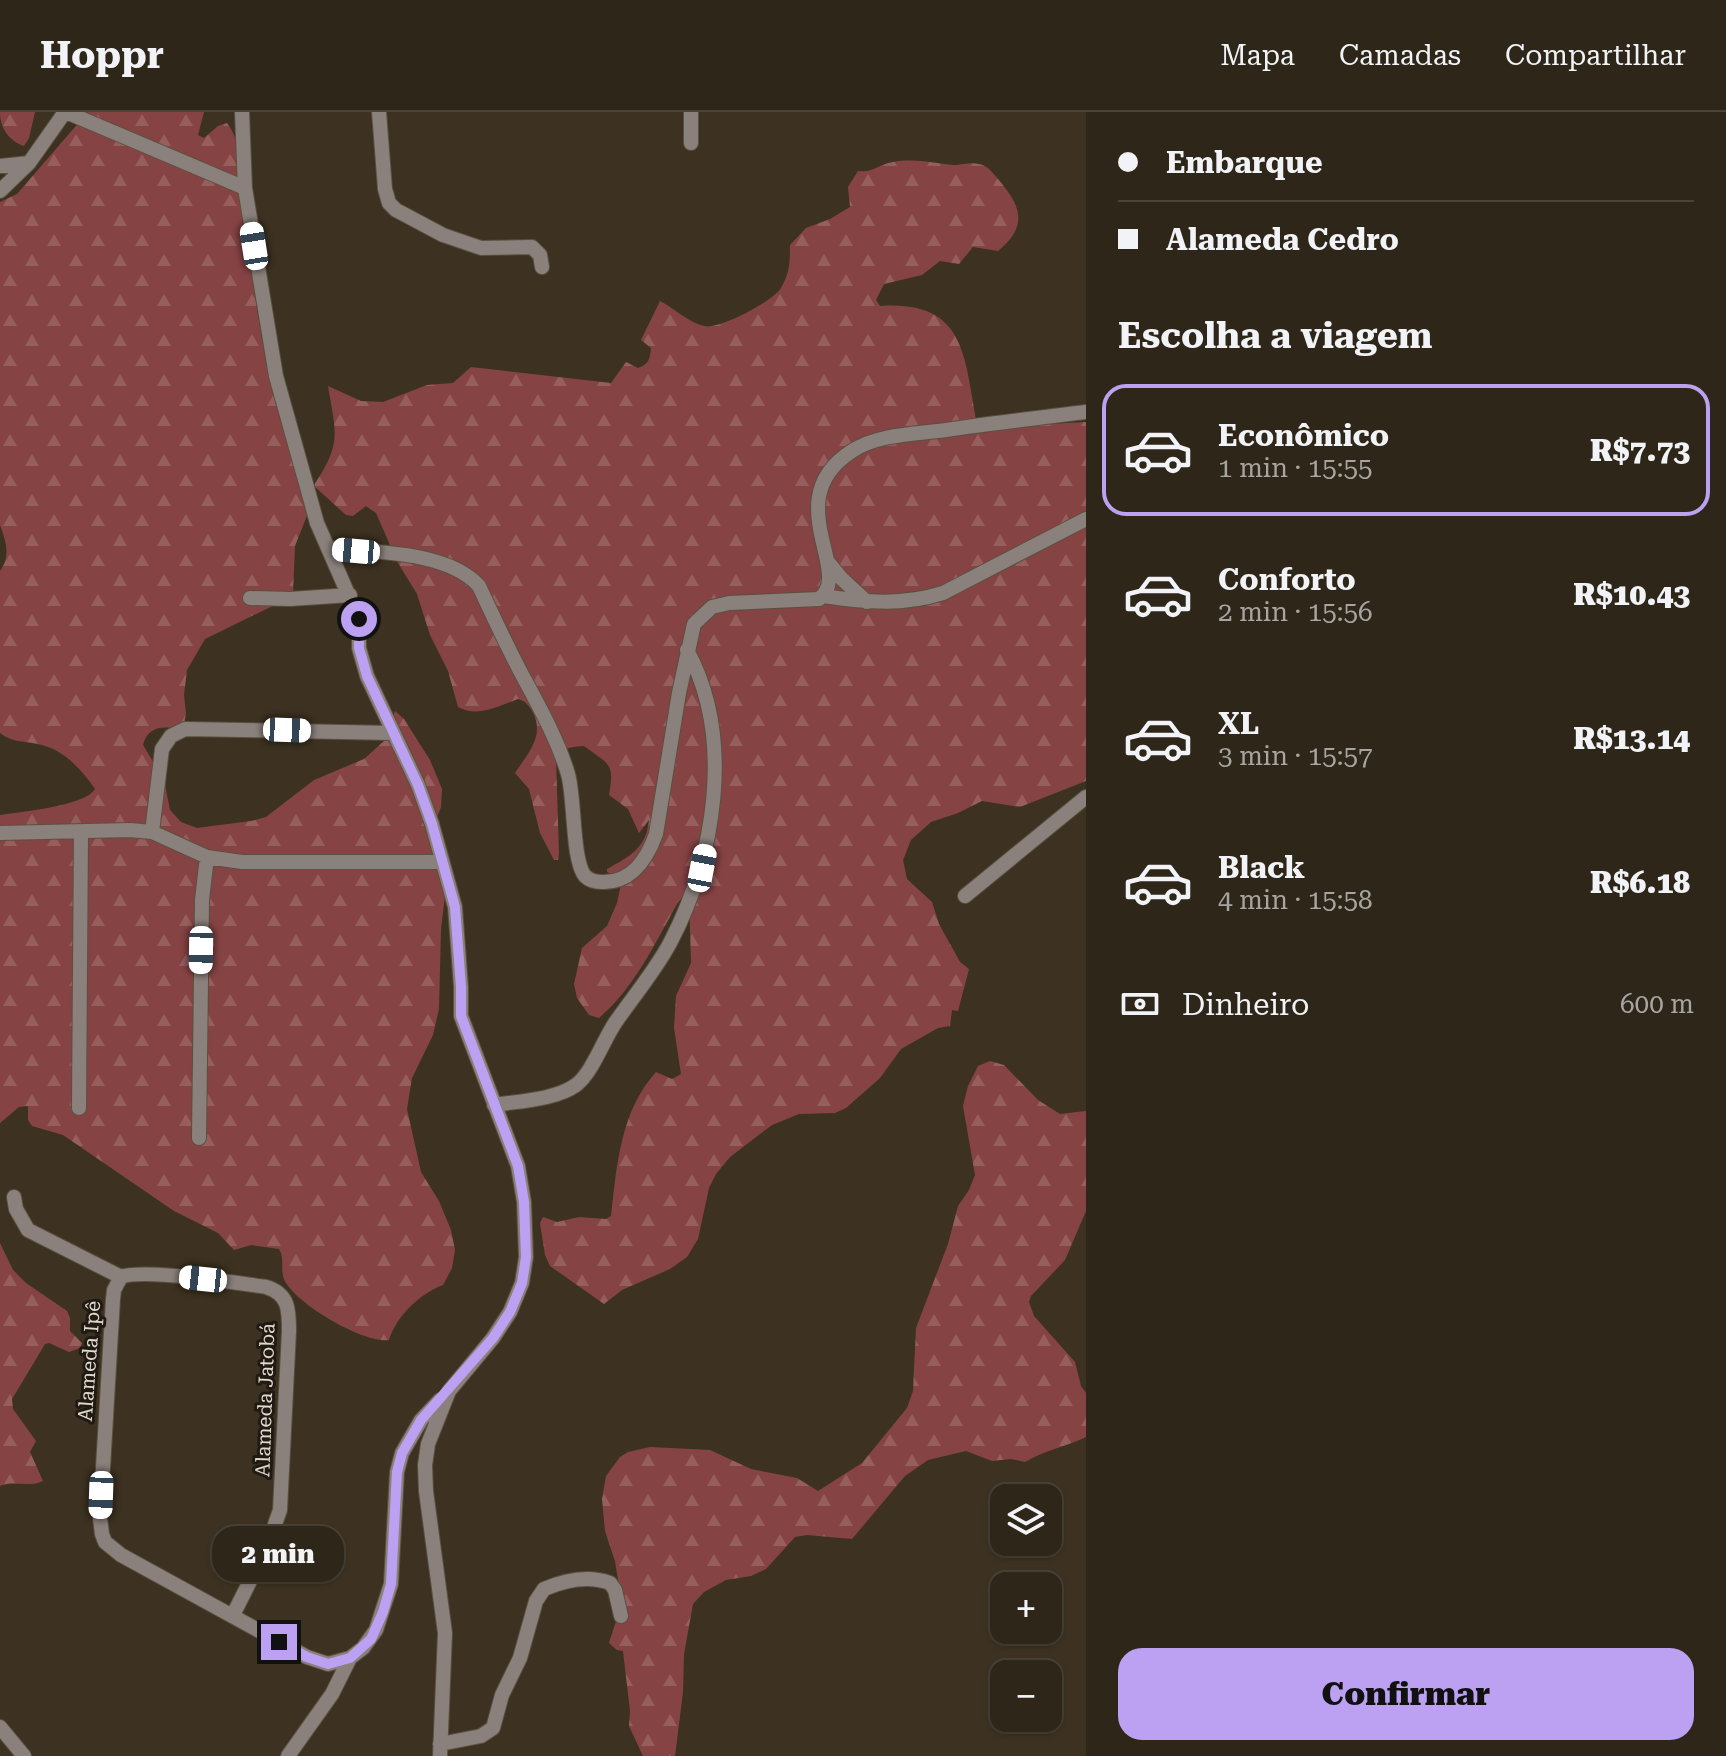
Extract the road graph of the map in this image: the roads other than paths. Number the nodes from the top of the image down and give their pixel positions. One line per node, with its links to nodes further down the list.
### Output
1 (66, 112): 6 (street); 8 (street)
2 (242, 112): 8 (street)
3 (379, 112): 10 (street)
4 (691, 112): 5 (street)
5 (691, 143)
6 (29, 163): 7 (street); 9 (street)
7 (0, 166)
8 (245, 188): 13 (street)
9 (0, 191)
10 (542, 267)
11 (1086, 412): 14 (street)
12 (1086, 519): 18 (street)
13 (328, 548): 15 (street); 19 (street)
14 (828, 562): 16 (street); 18 (street)
15 (350, 595): 17 (street); 20 (street)
16 (823, 596): 18 (street); 19 (street)
17 (250, 598)
18 (867, 602)
19 (687, 650): 28 (street)
20 (392, 733): 23 (street); 26 (street)
21 (1086, 797): 27 (street)
22 (81, 832): 23 (street); 24 (street); 29 (street)
23 (152, 832): 25 (street)
24 (0, 833)
25 (207, 857): 26 (street); 30 (street)
26 (441, 862): 28 (street)
27 (965, 896)
28 (494, 1105): 33 (street)
29 (79, 1108)
30 (199, 1138)
31 (14, 1197): 32 (street, Alameda Ipê)
32 (121, 1277): 34 (street, Alameda Ipê); 34 (street, Alameda Jatobá)
33 (449, 1391): 36 (street); 38 (street)
34 (233, 1615): 36 (street)
35 (621, 1616): 38 (street)
36 (350, 1658): 40 (street)
37 (0, 1727): 39 (street)
38 (440, 1750)
39 (24, 1756)
40 (288, 1756)

